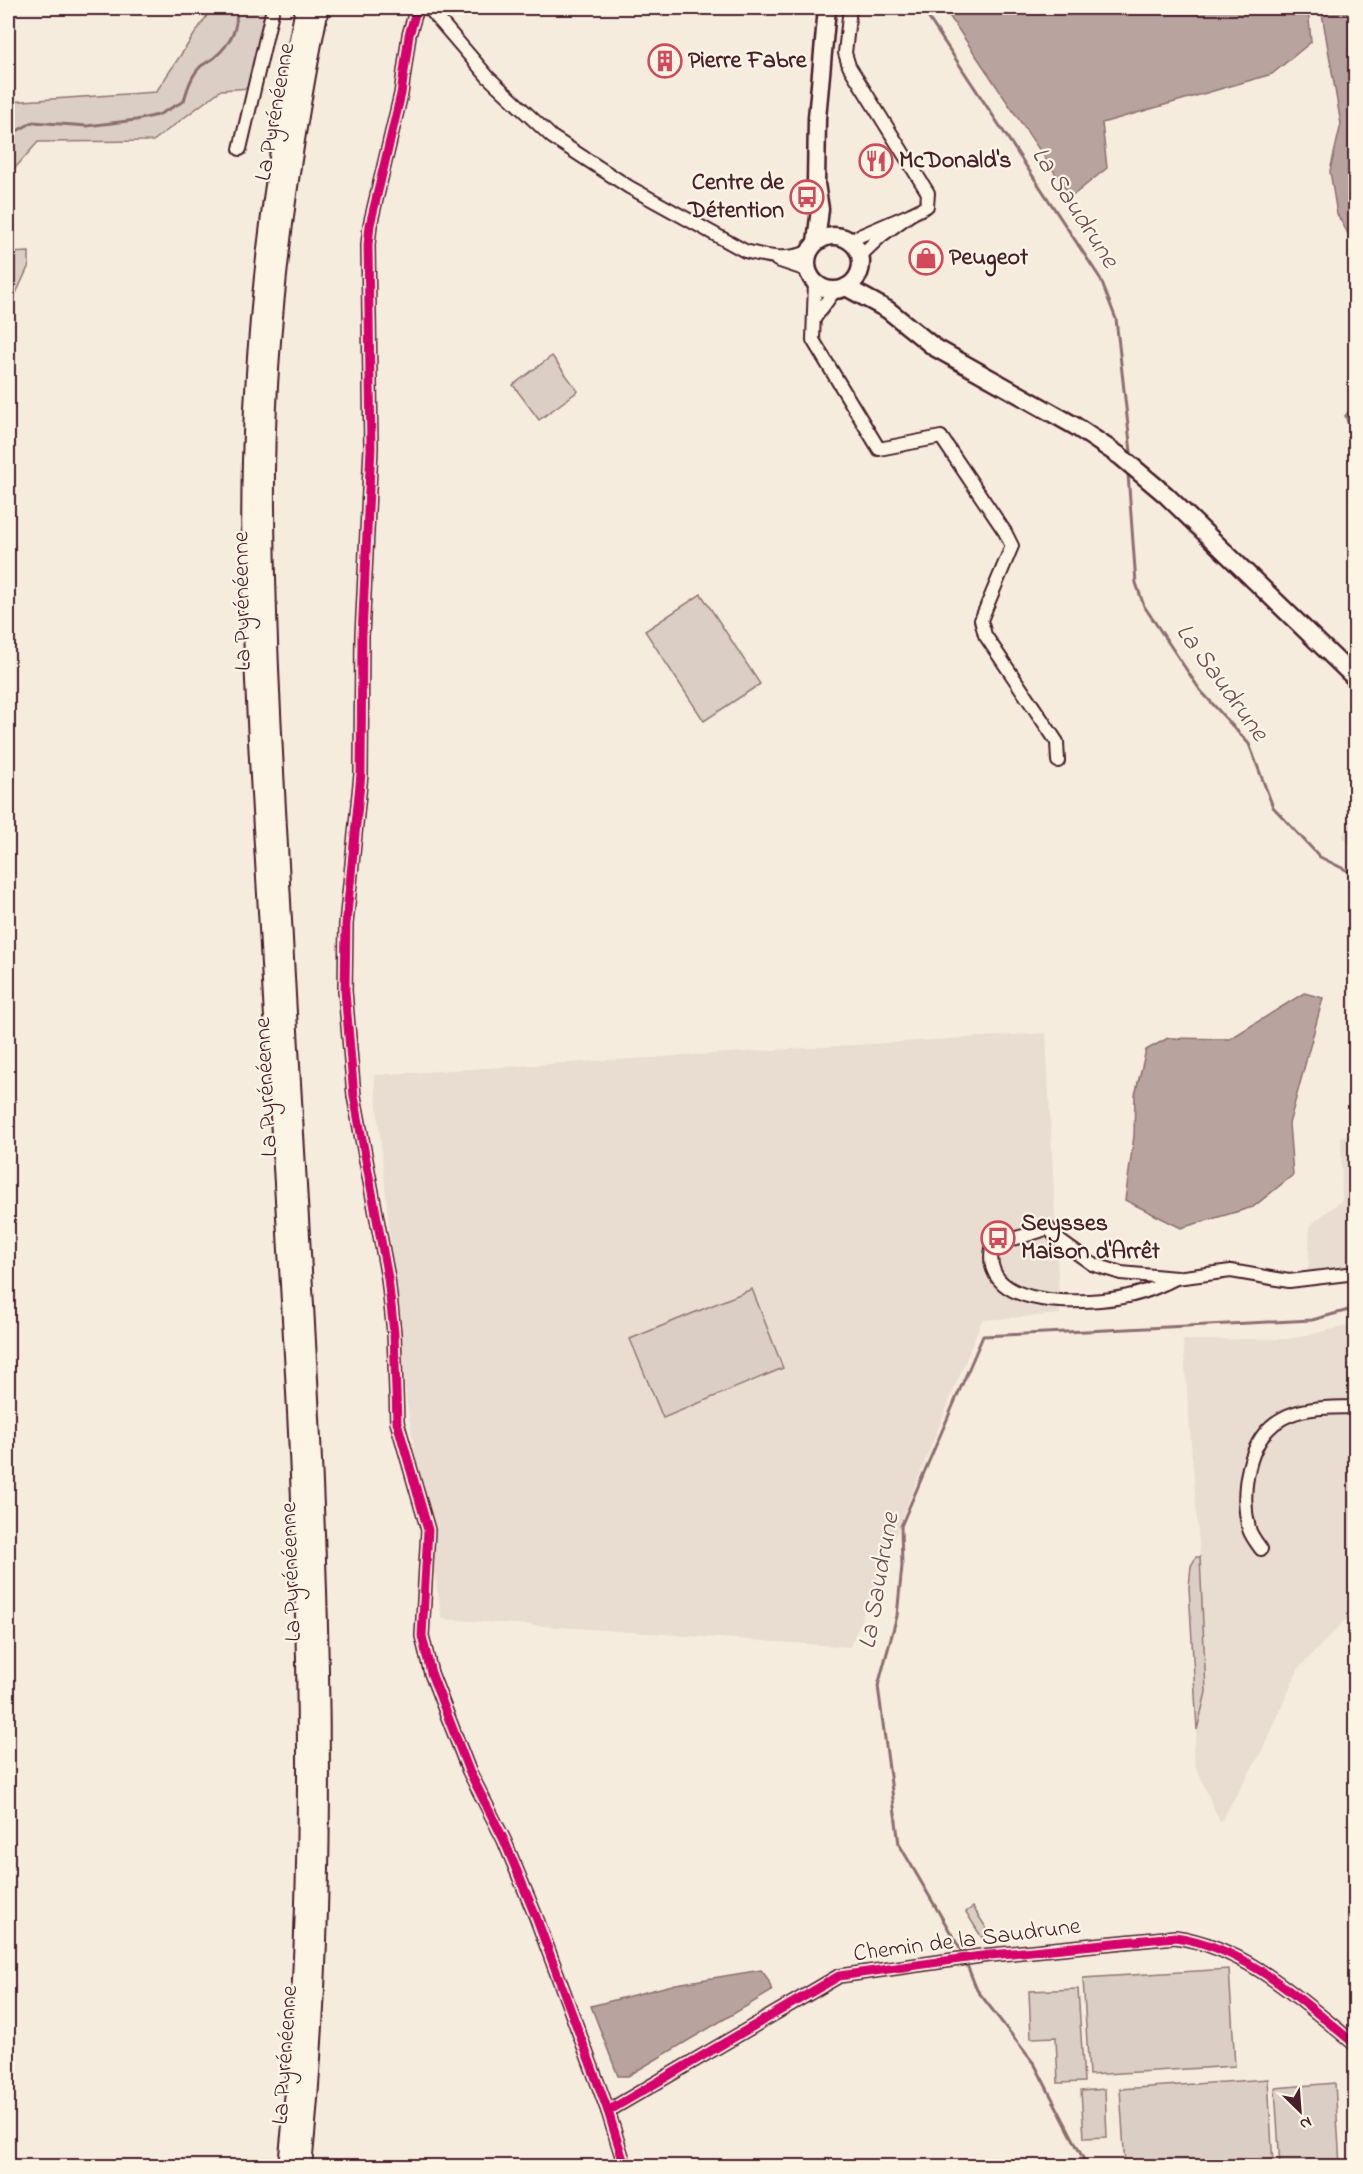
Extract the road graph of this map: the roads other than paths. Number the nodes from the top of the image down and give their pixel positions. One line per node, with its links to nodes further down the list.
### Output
1 (273, 8): 8 (street)
2 (305, 8): 28 (highway, La Pyrénéenne)
3 (319, 8): 29 (highway, La Pyrénéenne)
4 (417, 8): 27 (street)
5 (429, 8): 14 (street)
6 (827, 8): 9 (main road)
7 (850, 8): 10 (street)
8 (240, 149)
9 (820, 209): 11 (main road); 12 (main road)
10 (911, 214): 11 (street); 13 (street)
11 (844, 238): 12 (main road); 13 (main road)
12 (812, 247): 14 (street); 16 (main road)
13 (860, 256): 15 (main road)
14 (771, 257): 16 (street)
15 (859, 274): 17 (main road); 18 (main road)
16 (811, 277): 17 (main road); 19 (street)
17 (841, 289): 18 (main road); 19 (street)
18 (888, 310): 20 (main road)
19 (814, 319): 21 (street)
20 (1356, 679)
21 (1058, 761)
22 (1356, 1273): 23 (street)
23 (1176, 1278): 23 (street)
24 (1356, 1407): 25 (street)
25 (1261, 1549)
26 (1356, 2045): 27 (street, Chemin de la Saudrune)
27 (608, 2111): 30 (street)
28 (288, 2166)
29 (302, 2166)
30 (625, 2166)

